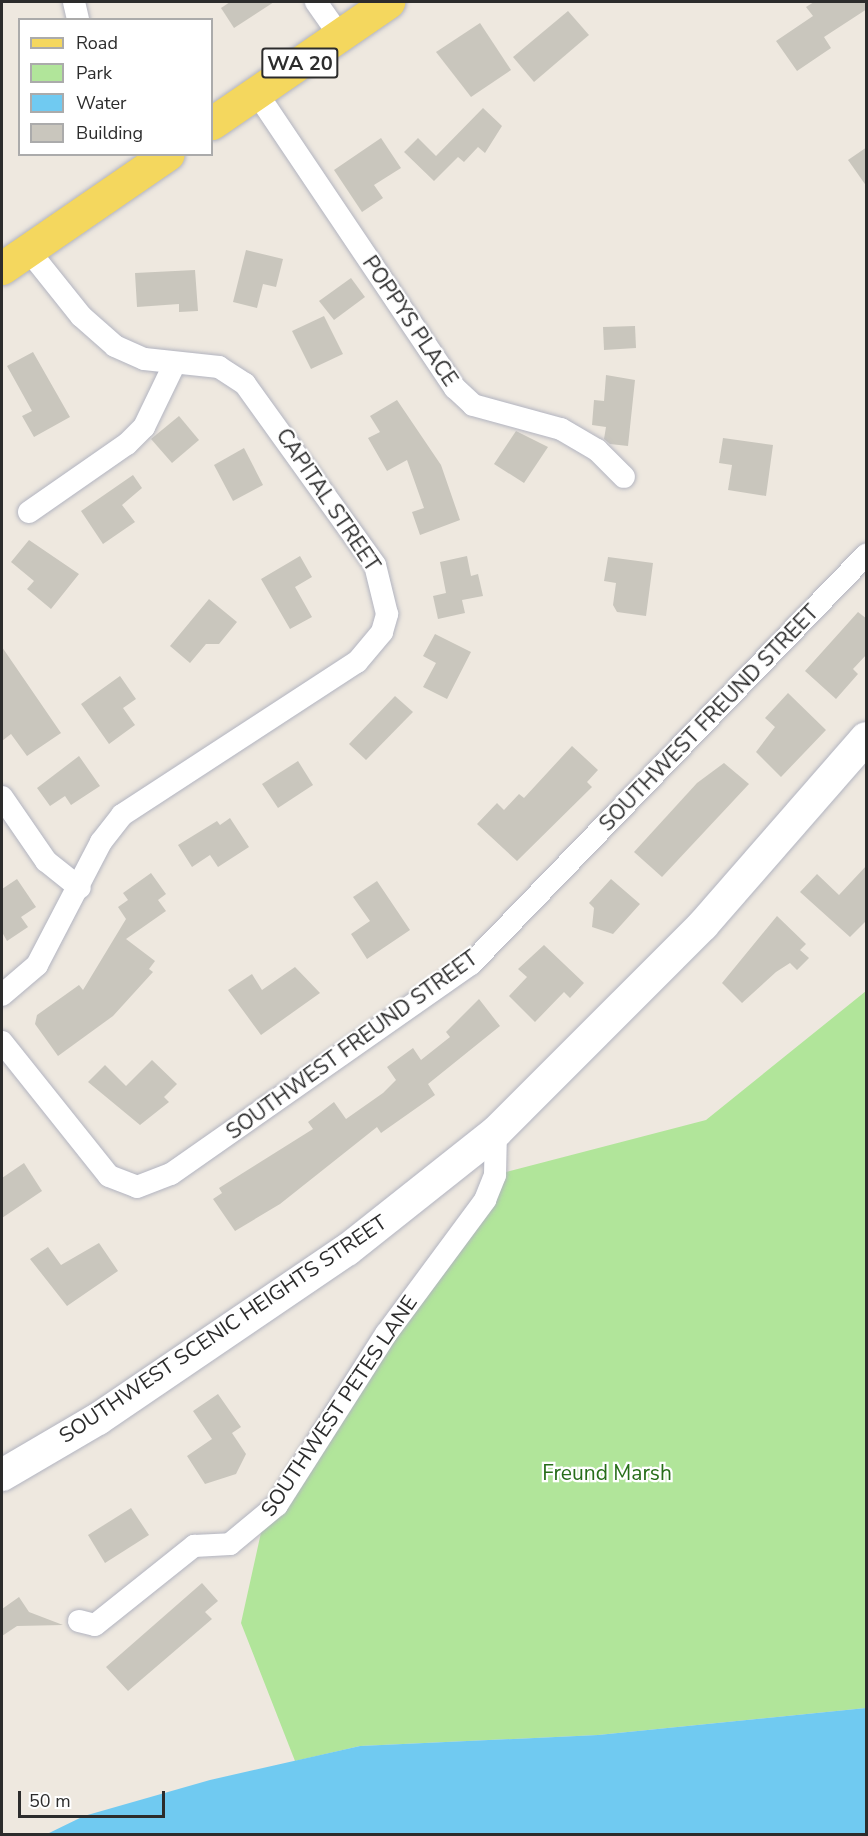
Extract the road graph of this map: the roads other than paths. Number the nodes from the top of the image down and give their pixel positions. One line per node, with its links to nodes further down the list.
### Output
1 (74, 2): 4 (street)
2 (316, 2): 5 (street)
3 (388, 2): 5 (main road, WA 20)
4 (78, 18)
5 (340, 36): 6 (main road, WA 20)
6 (256, 92): 7 (main road, WA 20); 12 (street, POPPYS PLACE)
7 (213, 122)
8 (163, 156): 9 (main road)
9 (29, 250): 10 (main road); 11 (street, CAPITAL STREET)
10 (2, 268)
11 (174, 365): 13 (street); 17 (street, CAPITAL STREET)
12 (624, 477)
13 (29, 512)
14 (867, 555): 19 (street, SOUTHWEST FREUND STREET)
15 (867, 738): 20 (street, SOUTHWEST SCENIC HEIGHTS STREET)
16 (2, 797): 17 (street)
17 (80, 888): 18 (street, CAPITAL STREET)
18 (2, 995)
19 (2, 1042)
20 (496, 1132): 21 (street, SOUTHWEST SCENIC HEIGHTS STREET); 22 (street, SOUTHWEST PETES LANE)
21 (2, 1475)
22 (79, 1622)

